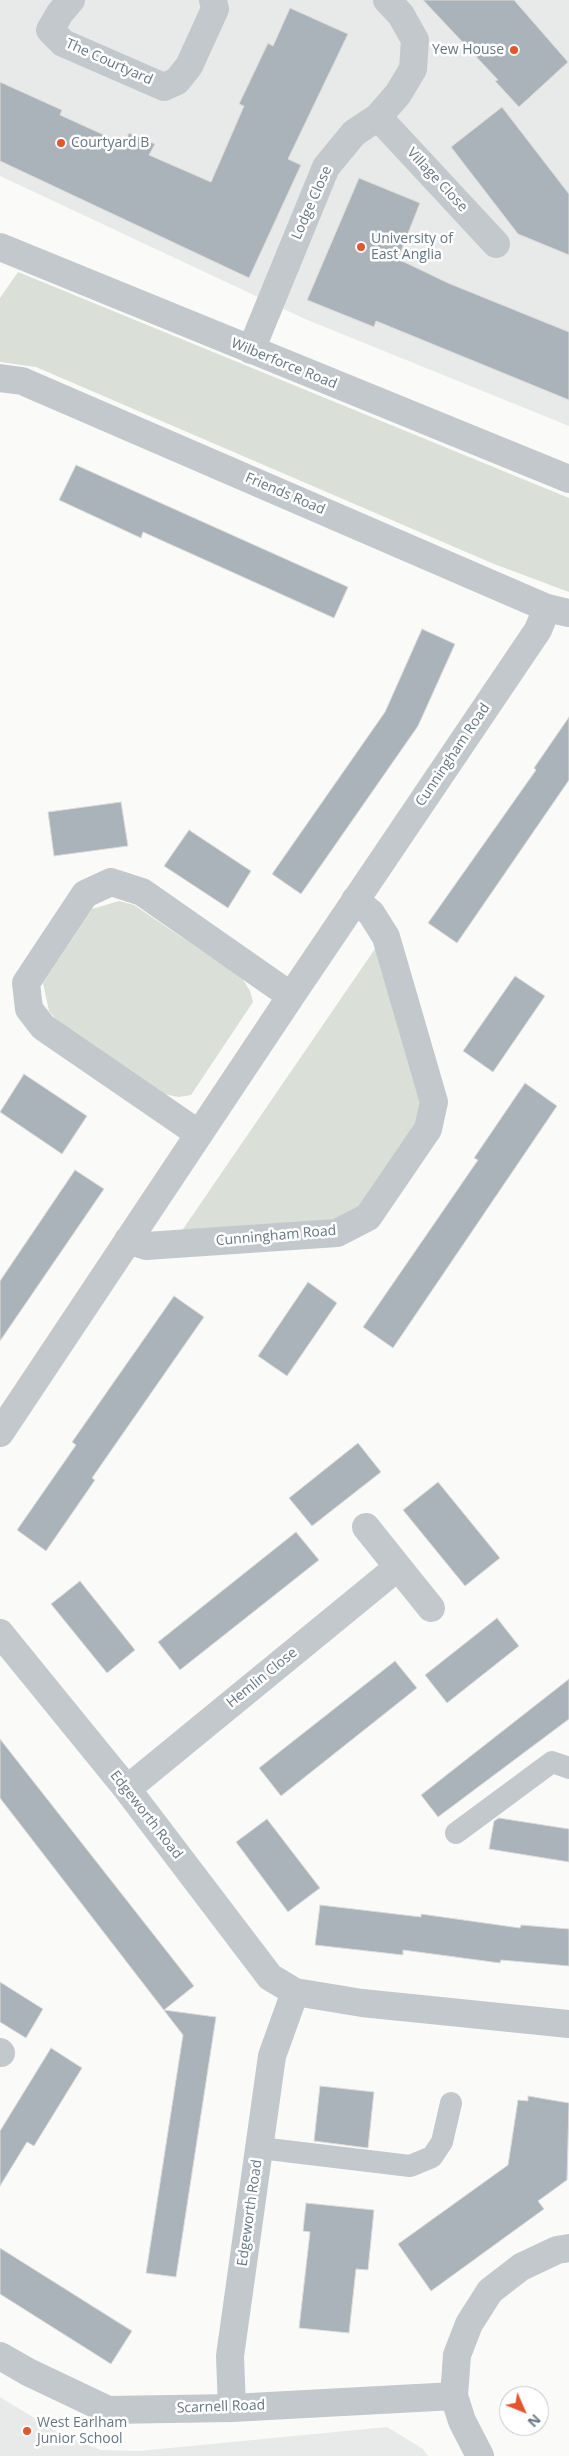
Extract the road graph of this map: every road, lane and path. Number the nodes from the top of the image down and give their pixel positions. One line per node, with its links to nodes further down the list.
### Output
1 (71, 0): 2 (street, The Courtyard)
2 (213, 0)
3 (387, 0): 4 (street, Lodge Close)
4 (378, 117): 5 (street, Village Close); 7 (street, Lodge Close)
5 (496, 244)
6 (0, 247): 7 (street, Wilberforce Road)
7 (251, 350): 9 (street, Wilberforce Road)
8 (0, 378): 10 (street, Friends Road)
9 (569, 479)
10 (558, 610): 11 (street, Cunningham Road)
11 (355, 900): 12 (street, Cunningham Road); 14 (street, Cunningham Road)
12 (291, 996): 13 (street, Cunningham Road); 13 (street)
13 (199, 1134): 14 (street, Cunningham Road)
14 (128, 1240): 15 (street, Cunningham Road)
15 (0, 1434)
16 (366, 1527): 17 (street)
17 (398, 1567): 18 (street); 21 (street, Hemlin Close)
18 (431, 1608)
19 (0, 1633): 21 (street, Edgeworth Road)
20 (563, 1760): 22 (lane)
21 (126, 1789): 23 (street, Edgeworth Road)
22 (456, 1833)
23 (295, 1992): 24 (street, Edgeworth Road); 26 (street, Edgeworth Road)
24 (569, 2024)
25 (451, 2104): 26 (lane)
26 (260, 2148): 30 (street, Edgeworth Road)
27 (569, 2248): 29 (street)
28 (0, 2356): 30 (street, Scarnell Road)
29 (454, 2396): 30 (street, Scarnell Road); 31 (street)
30 (232, 2408)
31 (480, 2456)

